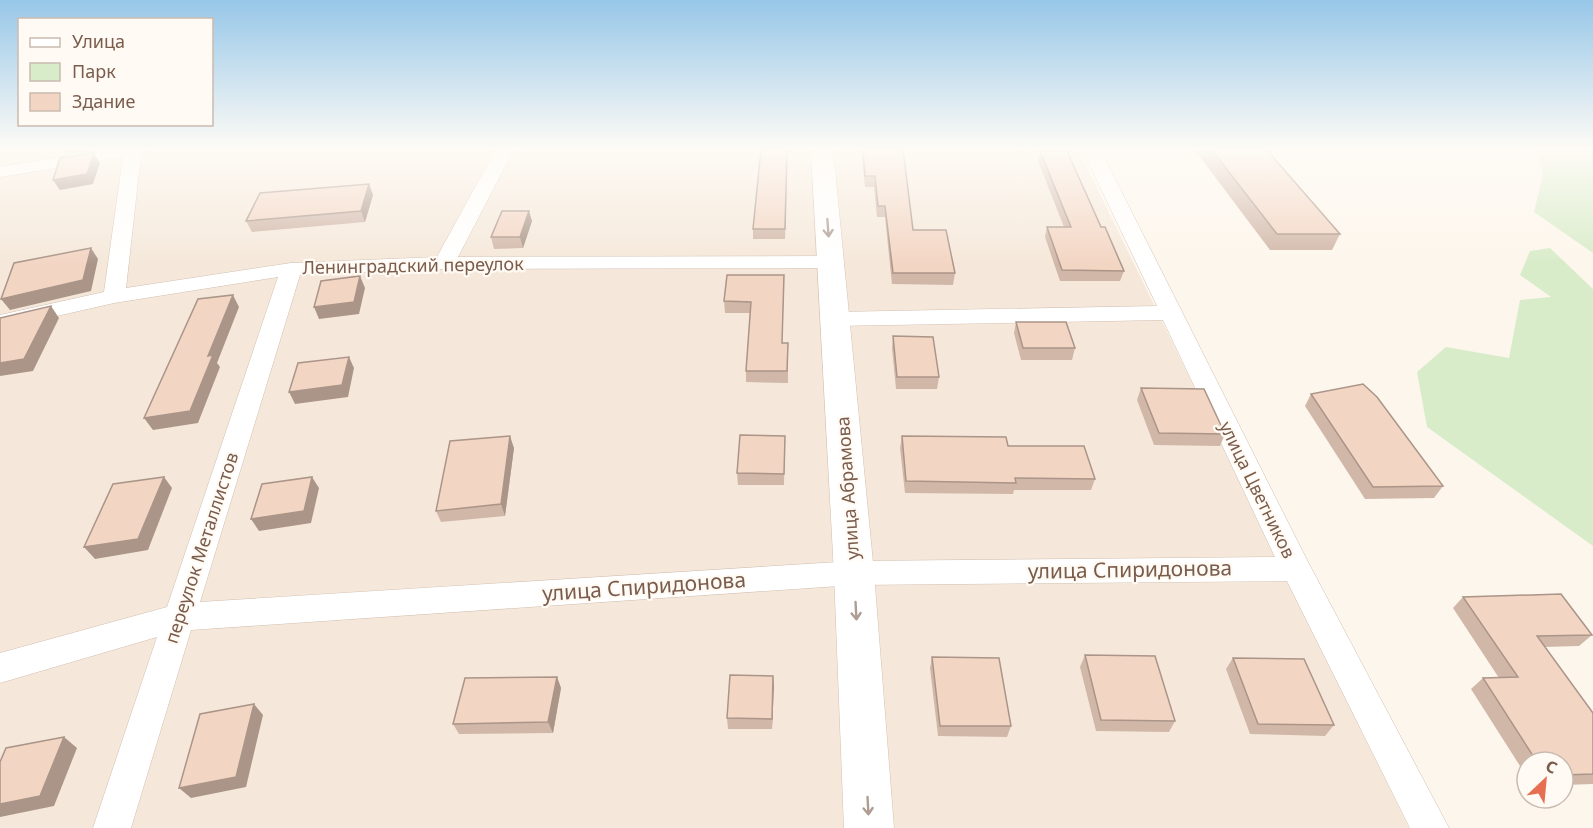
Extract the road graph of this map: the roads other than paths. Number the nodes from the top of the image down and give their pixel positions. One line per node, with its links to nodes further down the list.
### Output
1 (128, 188): 8 (street)
2 (484, 188): 6 (street)
3 (825, 188): 5 (street, улица Абрамова, one-way to 5)
4 (1110, 188): 9 (street, улица Цветников)
5 (831, 262): 6 (street, Ленинградский переулок); 10 (street, улица Абрамова)
6 (444, 263): 7 (street, Ленинградский переулок)
7 (291, 269): 8 (street, Ленинградский переулок); 14 (street, переулок Металлистов)
8 (114, 296): 11 (street, Ленинградский переулок)
9 (1171, 313): 10 (street); 12 (street, улица Цветников)
10 (835, 319): 13 (street, улица Абрамова)
11 (0, 322)
12 (1296, 569): 13 (street, улица Спиридонова); 18 (street, улица Цветников)
13 (854, 573): 14 (street, улица Спиридонова); 17 (street, улица Абрамова, one-way to 17)
14 (180, 617): 15 (street, улица Спиридонова); 16 (street, переулок Металлистов)
15 (0, 668)
16 (112, 828)
17 (869, 828)
18 (1430, 828)

